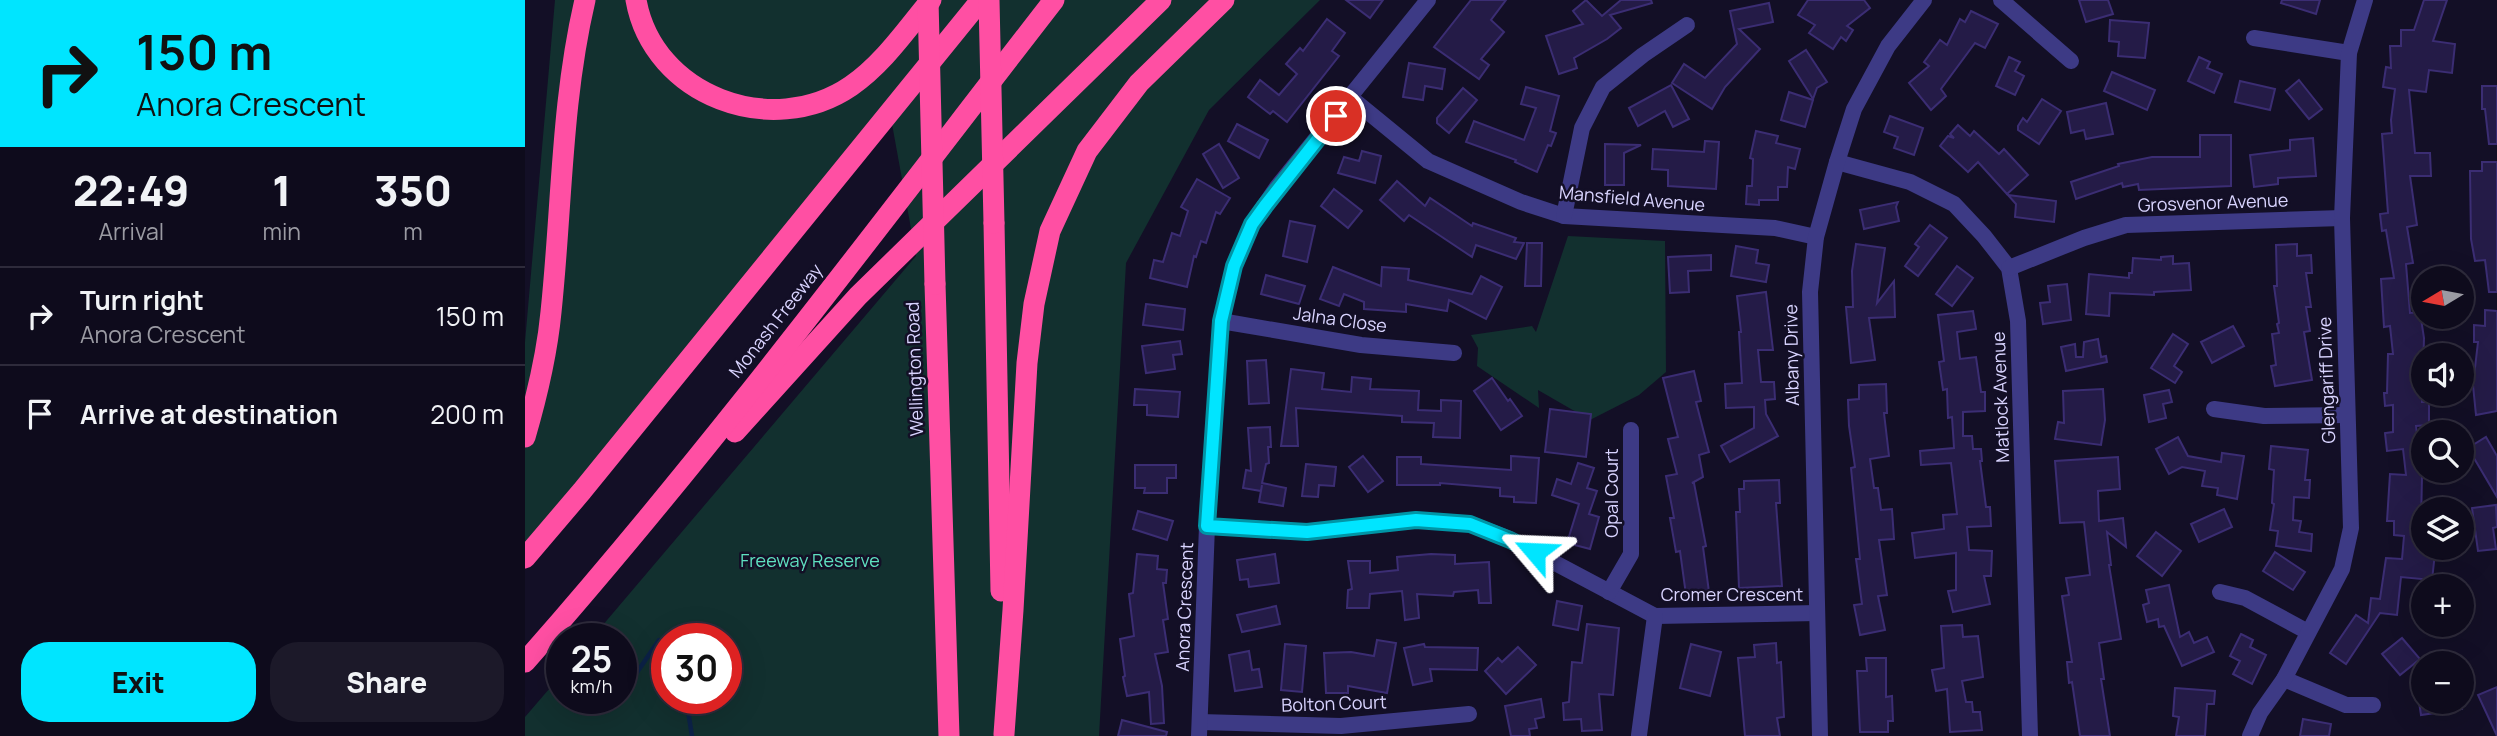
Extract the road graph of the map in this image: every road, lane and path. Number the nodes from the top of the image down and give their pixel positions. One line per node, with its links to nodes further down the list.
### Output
1 (585, 0): 28 (highway)
2 (636, 0): 3 (highway)
3 (929, 0): 44 (highway, Wellington Road, bridge)
4 (981, 0): 30 (highway)
5 (989, 0): 42 (highway, bridge)
6 (1053, 0): 33 (highway, Monash Freeway)
7 (1161, 0): 33 (highway)
8 (1224, 0): 42 (highway)
9 (1428, 0): 17 (street, Anora Crescent)
10 (1924, 0): 18 (street, Albany Drive)
11 (2001, 0): 16 (street)
12 (2365, 0): 15 (street, Glengariff Drive)
13 (1687, 25): 19 (street)
14 (2254, 38): 15 (street)
15 (2349, 53): 20 (street, Glengariff Drive)
16 (2071, 61)
17 (1351, 98): 19 (street, Mansfield Avenue); 23 (street, Anora Crescent)
18 (1837, 162): 21 (street, Albany Drive); 22 (street, Matlock Avenue)
19 (1564, 216): 21 (street, Mansfield Avenue)
20 (2341, 218): 22 (street, Grosvenor Avenue); 26 (street, Glengariff Drive)
21 (1816, 237): 34 (street, Albany Drive)
22 (2009, 268): 46 (street, Matlock Avenue)
23 (1221, 321): 24 (street, Jalna Close); 29 (street, Anora Crescent)
24 (1454, 353)
25 (2214, 409): 26 (street)
26 (2347, 415): 36 (street, Glengariff Drive)
27 (1631, 430): 31 (street, Opal Court)
28 (525, 437)
29 (1207, 526): 31 (street, Cromer Crescent); 41 (street, Anora Crescent)
30 (525, 558)
31 (1609, 592): 35 (street, Cromer Crescent)
32 (2220, 593): 36 (street)
33 (573, 607): 37 (highway, Monash Freeway)
34 (1817, 614): 35 (street, Cromer Crescent); 45 (street, Albany Drive)
35 (1655, 617): 43 (street)
36 (2308, 632): 38 (street, Glengariff Drive)
37 (525, 662)
38 (2284, 679): 39 (street); 47 (street, Glengariff Drive)
39 (2373, 705)
40 (1469, 714): 41 (street, Bolton Court)
41 (1199, 729)
42 (1004, 735)
43 (1639, 735)
44 (949, 736)
45 (1821, 736)
46 (2030, 736)
47 (2250, 736)

